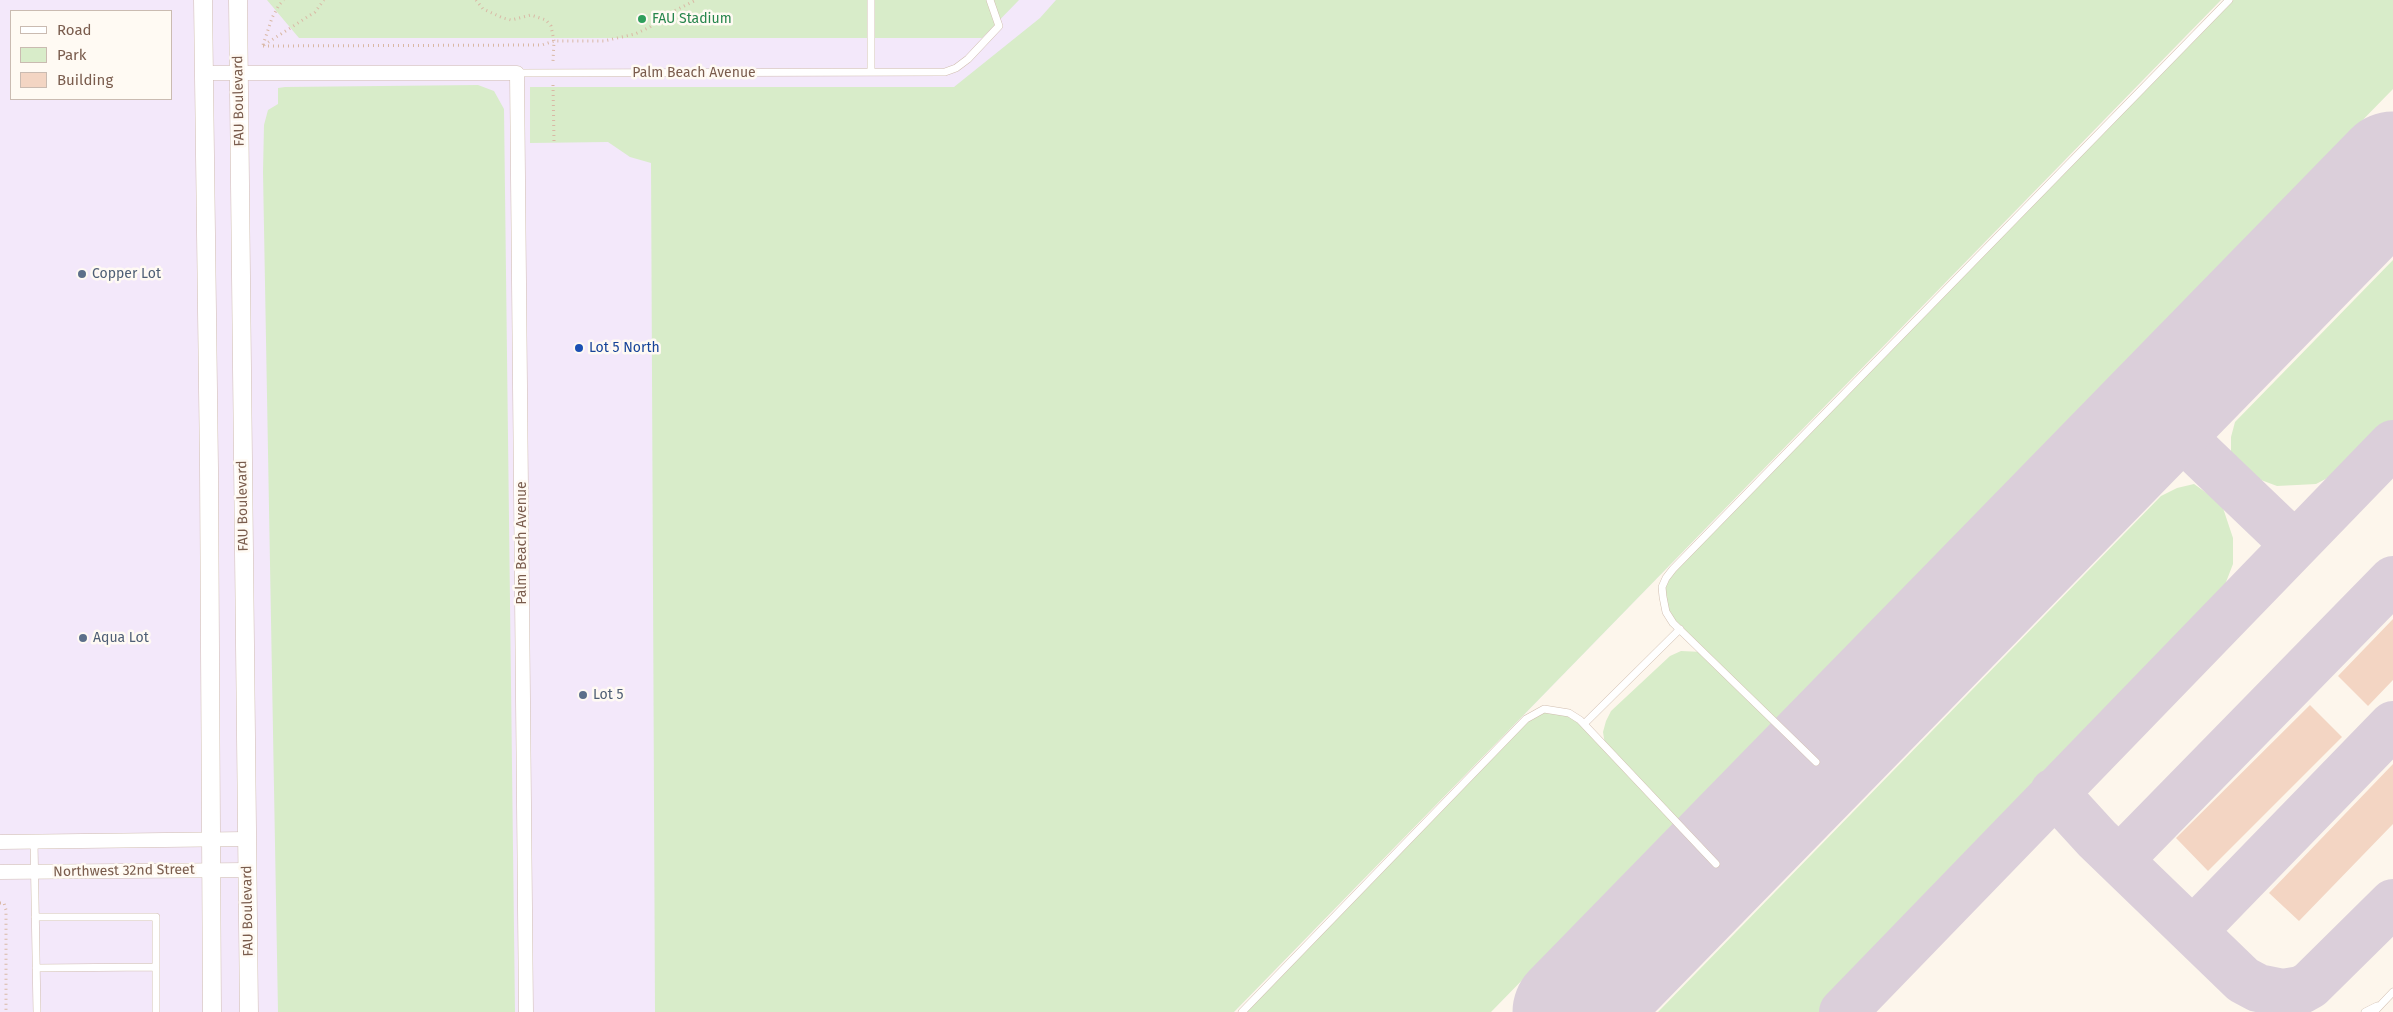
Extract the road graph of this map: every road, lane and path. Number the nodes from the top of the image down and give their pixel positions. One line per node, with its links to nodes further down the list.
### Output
1 (202, 0): 13 (street)
2 (238, 0): 14 (street, FAU Boulevard)
3 (284, 0): 11 (path)
4 (324, 0): 11 (path)
5 (476, 0): 10 (path)
6 (696, 0): 10 (path)
7 (871, 0): 12 (lane)
8 (990, 0): 12 (lane, Palm Beach Avenue)
9 (2229, 0): 18 (lane)
10 (554, 41): 11 (path); 16 (path)
11 (263, 46)
12 (871, 72): 16 (lane, Palm Beach Avenue)
13 (203, 73): 14 (street, Palm Beach Avenue); 21 (street)
14 (239, 73): 15 (street, Palm Beach Avenue); 22 (street, FAU Boulevard)
15 (517, 73): 16 (lane, Palm Beach Avenue); 41 (street, Palm Beach Avenue)
16 (553, 74): 17 (path)
17 (554, 142)
18 (1680, 630): 19 (lane); 20 (lane)
19 (1584, 724): 25 (lane); 42 (lane)
20 (1816, 762)
21 (212, 840): 22 (street); 23 (street); 27 (street)
22 (247, 840): 26 (street, FAU Boulevard)
23 (34, 841): 24 (street); 29 (lane)
24 (0, 842)
25 (1716, 864)
26 (248, 870): 27 (street, Northwest 32nd Street); 40 (street, FAU Boulevard)
27 (212, 871): 29 (street, Northwest 32nd Street); 39 (street)
28 (0, 872): 29 (street, Northwest 32nd Street)
29 (35, 872): 31 (lane)
30 (0, 903): 36 (path)
31 (35, 917): 32 (lane); 33 (lane)
32 (156, 967): 33 (lane); 38 (lane)
33 (36, 968): 37 (lane)
34 (2393, 992): 35 (lane)
35 (2383, 1002): 43 (lane); 44 (lane)
36 (6, 1012)
37 (37, 1012)
38 (156, 1012)
39 (212, 1012)
40 (249, 1012)
41 (526, 1012)
42 (1242, 1012)
43 (2365, 1012)
44 (2374, 1012)

